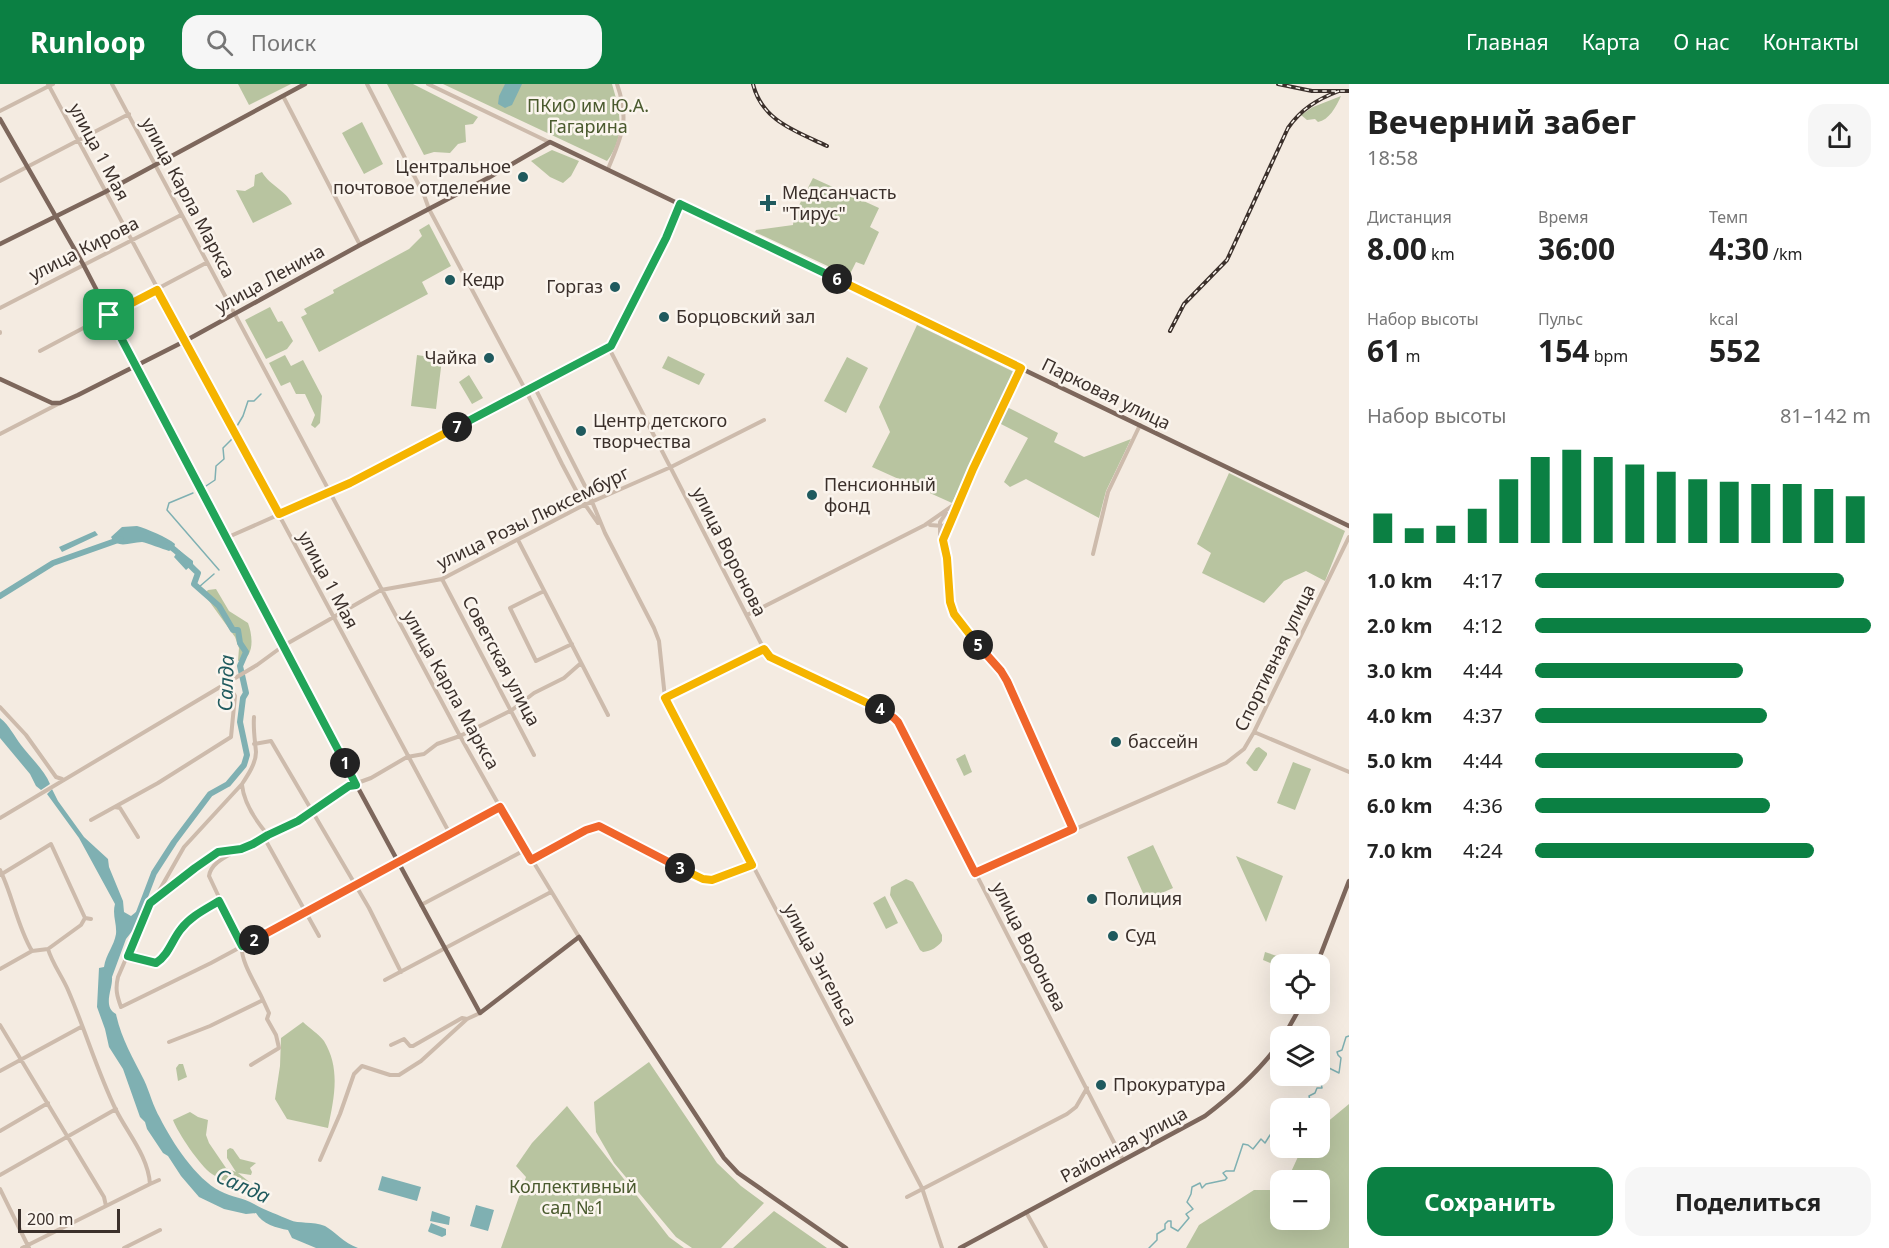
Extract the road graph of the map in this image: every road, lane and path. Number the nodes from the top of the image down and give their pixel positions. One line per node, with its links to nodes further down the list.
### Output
1 (112, 84): 9 (street, улица Карла Маркса)
2 (305, 84): 7 (main road)
3 (367, 84): 19 (street, улица Энгельса)
4 (428, 84): 12 (street, Парковая улица)
5 (618, 84): 15 (street)
6 (50, 85): 8 (street); 11 (street, улица 1 Мая)
7 (283, 96): 13 (main road); 24 (street)
8 (0, 111)
9 (129, 114): 11 (street); 13 (street, улица Карла Маркса)
10 (0, 119): 14 (main road)
11 (78, 141): 14 (street); 17 (street, улица 1 Мая)
12 (550, 142): 15 (main road, Парковая улица); 19 (main road, улица Ленина)
13 (155, 165): 17 (main road); 20 (street, улица Карла Маркса)
14 (27, 167): 16 (street); 21 (main road)
15 (608, 169): 18 (main road, Парковая улица)
16 (0, 181)
17 (105, 192): 21 (main road); 22 (street, улица 1 Мая)
18 (680, 204): 32 (street); 35 (main road, Парковая улица)
19 (429, 209): 24 (main road, улица Ленина); 38 (street, улица Энгельса)
20 (181, 215): 22 (street, улица Кирова); 25 (street, улица Карла Маркса)
21 (56, 216): 23 (main road); 26 (main road)
22 (130, 240): 26 (street, улица Кирова); 27 (street, улица 1 Мая)
23 (0, 244)
24 (360, 245): 29 (main road, улица Ленина)
25 (207, 263): 27 (street); 29 (street, улица Карла Маркса)
26 (83, 264): 28 (street, улица Кирова); 30 (main road)
27 (157, 290): 30 (street); 31 (street, улица 1 Мая)
28 (0, 308)
29 (234, 314): 31 (main road, улица Ленина); 44 (street, улица Карла Маркса)
30 (109, 315): 33 (street); 34 (main road)
31 (185, 341): 34 (main road, улица Ленина); 49 (street, улица 1 Мая)
32 (611, 346): 37 (street); 43 (street, улица Воронова)
33 (40, 351)
34 (136, 366): 39 (main road, улица Ленина); 58 (main road)
35 (1021, 368): 41 (main road, Парковая улица); 45 (street)
36 (0, 380): 39 (main road)
37 (534, 386): 38 (street); 46 (street, улица Энгельса)
38 (526, 391): 44 (street); 47 (street, улица Энгельса)
39 (60, 403): 42 (street, улица Ленина)
40 (764, 420): 43 (street, улица Розы Люксембург)
41 (1140, 425): 53 (main road, Парковая улица); 61 (street)
42 (0, 434)
43 (670, 467): 46 (street, улица Розы Люксембург); 65 (street, улица Воронова)
44 (331, 492): 49 (street); 63 (street, улица Карла Маркса)
45 (959, 499): 48 (street); 55 (street)
46 (592, 502): 47 (street, улица Розы Люксембург); 56 (street, улица Энгельса)
47 (585, 505): 56 (street, улица Энгельса); 60 (street, улица Розы Люксембург)
48 (950, 508): 50 (street); 51 (street)
49 (279, 514): 58 (street); 66 (street, улица 1 Мая)
50 (941, 519): 51 (street); 54 (street); 55 (street)
51 (932, 520): 52 (street)
52 (928, 525): 54 (street); 59 (street); 65 (street)
53 (1349, 526)
54 (939, 527): 55 (street); 59 (street)
55 (947, 527): 59 (street)
56 (605, 533): 72 (street, улица Энгельса)
57 (1349, 537): 77 (street, Спортивная улица)
58 (226, 538): 68 (main road)
59 (942, 538): 91 (street)
60 (518, 540): 62 (street, улица Розы Люксембург); 64 (street)
61 (1093, 554)
62 (442, 579): 63 (street, улица Розы Люксембург); 74 (street, Советская улица)
63 (381, 591): 66 (street, улица Розы Люксембург); 78 (street, улица Карла Маркса)
64 (544, 591): 67 (street); 67 (street)
65 (747, 615): 69 (street, улица Воронова)
66 (333, 618): 68 (street, улица Розы Люксембург); 81 (street, улица 1 Мая)
67 (572, 644): 70 (street)
68 (283, 646): 71 (street, улица Розы Люксембург); 85 (main road)
69 (764, 649): 72 (street); 101 (street, улица Воронова)
70 (581, 663): 74 (street); 75 (street)
71 (227, 682): 83 (street, улица Розы Люксембург); 86 (street)
72 (665, 698): 99 (street, улица Энгельса)
73 (0, 707): 83 (street)
74 (512, 710): 78 (street); 80 (street, Советская улица)
75 (608, 715)
76 (254, 717): 79 (street)
77 (1254, 732): 82 (street); 91 (street, Спортивная улица)
78 (460, 736): 81 (street); 87 (street, улица Карла Маркса)
79 (254, 744): 84 (street); 88 (street)
80 (534, 755)
81 (407, 757): 85 (street); 92 (street, улица 1 Мая)
82 (1349, 772)
83 (63, 779): 89 (street, улица Розы Люксембург)
84 (242, 784): 93 (street); 105 (street)
85 (356, 785): 88 (street); 98 (main road)
86 (115, 807): 90 (street); 94 (street)
87 (500, 807): 92 (street); 96 (street, улица Карла Маркса)
88 (313, 811): 93 (street); 103 (street)
89 (0, 818)
90 (91, 820)
91 (1073, 829): 101 (street, Спортивная улица)
92 (450, 834): 98 (street)
93 (268, 835): 95 (street); 108 (street)
94 (138, 837)
95 (241, 849): 105 (street); 106 (street)
96 (525, 850): 97 (street, улица Карла Маркса); 107 (street)
97 (531, 860): 99 (street); 104 (street, улица Карла Маркса)
98 (399, 863): 103 (street); 107 (main road)
99 (752, 865): 143 (street, улица Энгельса)
100 (1, 873): 109 (street); 116 (street)
101 (975, 873): 133 (street, улица Воронова)
102 (1349, 881): 117 (main road)
103 (355, 887): 108 (street); 120 (street)
104 (551, 892): 112 (street, улица Карла Маркса); 115 (street)
105 (154, 901): 118 (street)
106 (219, 901): 113 (street); 118 (street)
107 (421, 905): 115 (main road)
108 (305, 912): 111 (street); 113 (street)
109 (85, 918): 110 (street); 114 (street)
110 (91, 919)
111 (319, 936)
112 (579, 937): 123 (main road); 152 (main road, улица Карла Маркса)
113 (242, 946): 118 (street); 122 (street)
114 (48, 949): 116 (street); 126 (street)
115 (444, 950): 120 (street); 123 (main road)
116 (32, 951): 119 (street)
117 (1321, 954)
118 (128, 956)
119 (0, 969)
120 (401, 972): 121 (street)
121 (385, 980)
122 (263, 999): 127 (street); 131 (street)
123 (480, 1013): 124 (street)
124 (466, 1019): 128 (street); 138 (street)
125 (0, 1025): 130 (street)
126 (81, 1027): 130 (street); 135 (street)
127 (169, 1042)
128 (391, 1045)
129 (1270, 1057): 139 (main road, Районная улица)
130 (21, 1059): 132 (street); 134 (street)
131 (251, 1065)
132 (0, 1071)
133 (1087, 1088): 139 (street, улица Воронова); 143 (street)
134 (48, 1103): 136 (street); 137 (street)
135 (116, 1109): 137 (street); 142 (street)
136 (0, 1131)
137 (67, 1138): 140 (street); 146 (street)
138 (320, 1160)
139 (1124, 1161): 147 (main road, Районная улица)
140 (0, 1175)
141 (159, 1180): 142 (street)
142 (150, 1184): 146 (street)
143 (922, 1188): 145 (street); 153 (street, улица Энгельса)
144 (0, 1189): 149 (street)
145 (907, 1197)
146 (106, 1206): 149 (street)
147 (1026, 1212): 154 (main road, Районная улица); 155 (street)
148 (160, 1230): 151 (street)
149 (28, 1247): 150 (street)
150 (22, 1248)
151 (124, 1248)
152 (846, 1248)
153 (942, 1248)
154 (960, 1248)
155 (1046, 1248)

